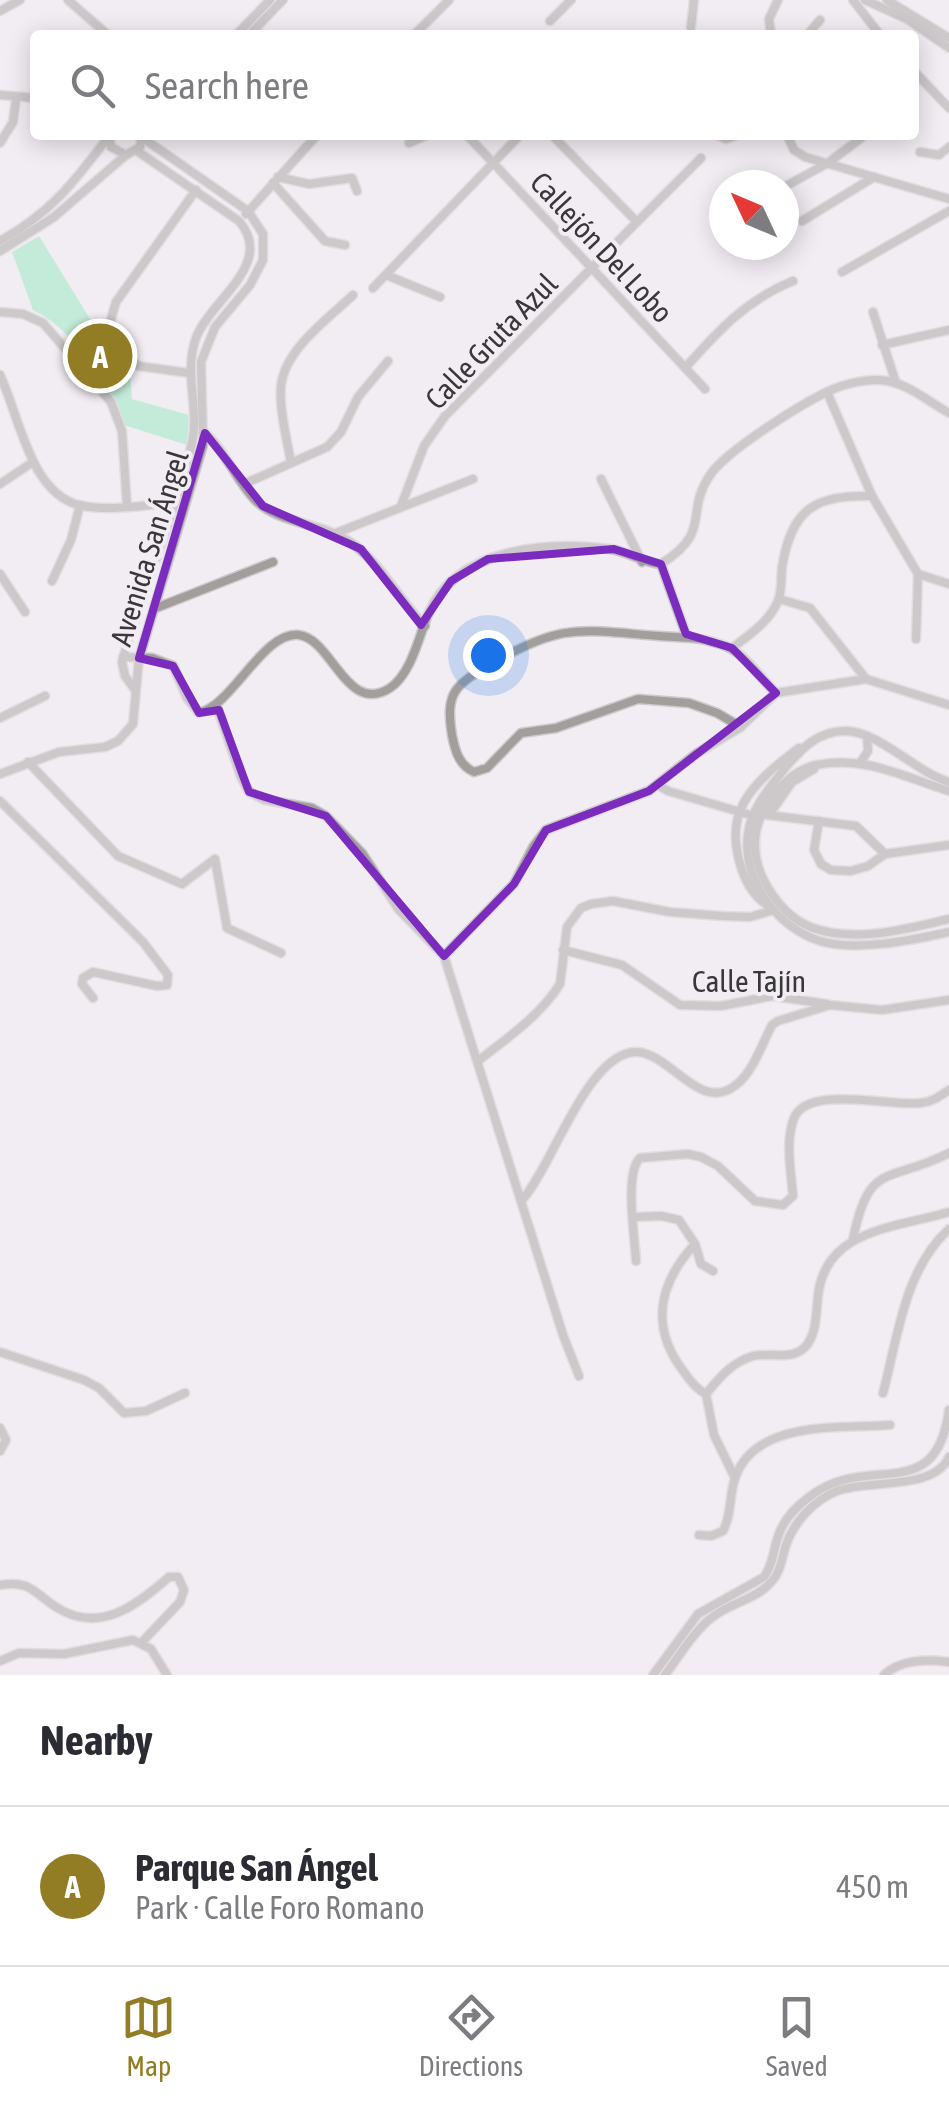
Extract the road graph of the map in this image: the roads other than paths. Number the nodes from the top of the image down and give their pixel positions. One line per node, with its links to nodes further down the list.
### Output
1 (20, 0): 12 (street)
2 (68, 0): 17 (street)
3 (270, 0): 18 (street)
4 (283, 0): 13 (street)
5 (448, 0): 21 (street)
6 (570, 0): 15 (street)
7 (694, 0): 16 (street)
8 (778, 0): 22 (street)
9 (865, 0): 26 (street)
10 (887, 0): 25 (street)
11 (854, 1): 24 (street)
12 (0, 11)
13 (269, 15): 19 (street); 20 (street)
14 (820, 20): 23 (street)
15 (550, 21)
16 (691, 27)
17 (102, 30)
18 (243, 30)
19 (245, 30)
20 (254, 30)
21 (419, 30)
22 (770, 30)
23 (812, 30)
24 (876, 30)
25 (949, 38)
26 (949, 48)
27 (919, 75): 31 (street)
28 (0, 95): 30 (street)
29 (30, 98): 30 (street)
30 (16, 99): 43 (street)
31 (949, 108)
32 (106, 140): 63 (street)
33 (110, 140): 48 (street)
34 (141, 140): 46 (street)
35 (149, 140): 58 (street)
36 (313, 140): 54 (street)
37 (416, 140): 44 (street)
38 (471, 140): 51 (street, Callejón Del Lobo)
39 (515, 140): 51 (street)
40 (557, 140): 62 (street)
41 (790, 140): 50 (street)
42 (858, 140): 50 (street)
43 (0, 142)
44 (409, 143)
45 (949, 147): 47 (street)
46 (137, 151): 48 (street); 55 (street)
47 (920, 152)
48 (126, 155): 65 (street)
49 (701, 158): 62 (street, Calle Gruta Azul)
50 (828, 163): 52 (street); 53 (street)
51 (493, 164): 66 (street, Callejón Del Lobo); 68 (street)
52 (874, 176): 57 (street); 61 (street)
53 (799, 179)
54 (275, 180): 56 (street); 58 (street); 64 (street)
55 (196, 190): 60 (street); 79 (street)
56 (358, 192)
57 (949, 199)
58 (248, 211): 60 (street); 80 (street, Avenida San Ángel)
59 (949, 211): 67 (street)
60 (239, 221): 79 (street, Avenida San Ángel)
61 (802, 221)
62 (637, 222): 66 (street, Calle Gruta Azul)
63 (0, 241)
64 (344, 244)
65 (0, 252)
66 (594, 270): 78 (street, Callejón Del Lobo); 98 (street, Calle Gruta Azul)
67 (842, 272)
68 (386, 276): 70 (street); 72 (street)
69 (792, 280): 78 (street)
70 (374, 288)
71 (352, 295): 89 (street)
72 (440, 297)
73 (0, 312): 97 (street)
74 (873, 312): 76 (street)
75 (949, 330): 76 (street)
76 (882, 345): 82 (street)
77 (388, 361): 89 (street)
78 (686, 368): 83 (street, Callejón Del Lobo)
79 (188, 373): 80 (street); 86 (street, Avenida San Ángel)
80 (200, 373): 87 (street, Avenida San Ángel)
81 (0, 376): 88 (street)
82 (896, 383): 84 (street); 85 (street)
83 (705, 389)
84 (828, 392): 94 (street); 102 (street)
85 (949, 414)
86 (193, 422): 87 (street); 95 (street, Avenida San Ángel)
87 (205, 432): 93 (street); 108 (street, Avenida San Ángel)
88 (32, 462): 92 (street); 96 (street)
89 (291, 463): 93 (street)
90 (473, 479): 98 (street)
91 (601, 479): 101 (street)
92 (0, 484)
93 (244, 484): 99 (street)
94 (872, 496): 104 (street); 107 (street)
95 (174, 503): 97 (street); 114 (street, Avenida San Ángel)
96 (80, 505): 97 (street); 105 (street)
97 (127, 506)
98 (402, 506): 99 (street)
99 (336, 533): 110 (street)
100 (273, 562): 108 (street)
101 (642, 562): 102 (street); 110 (street)
102 (661, 564): 111 (street)
103 (0, 574): 109 (street)
104 (918, 574): 106 (street); 112 (street)
105 (52, 581)
106 (949, 584)
107 (779, 599): 113 (street); 116 (street)
108 (156, 608): 115 (street, Avenida San Ángel)
109 (25, 612)
110 (424, 626): 121 (street)
111 (686, 634): 113 (street); 123 (street)
112 (916, 639)
113 (732, 648): 118 (street)
114 (123, 657): 115 (street); 117 (street, Avenida San Ángel)
115 (139, 658): 117 (street, Avenida San Ángel); 121 (street)
116 (866, 679): 118 (street); 120 (street)
117 (136, 690): 126 (street, Avenida San Ángel)
118 (776, 693): 123 (street)
119 (45, 696): 122 (street)
120 (949, 705)
121 (217, 707): 146 (street)
122 (0, 718)
123 (741, 727): 131 (street)
124 (867, 736): 125 (street); 127 (street); 130 (street)
125 (816, 737): 134 (street); 138 (street)
126 (28, 762): 129 (street, Avenida San Ángel); 145 (street)
127 (860, 763): 128 (street); 132 (street)
128 (826, 764): 135 (street); 141 (street)
129 (0, 774)
130 (949, 782)
131 (658, 785): 134 (street); 146 (street)
132 (949, 791)
133 (0, 800): 147 (street)
134 (743, 813): 138 (street)
135 (818, 821): 137 (street); 137 (street)
136 (949, 846): 137 (street)
137 (885, 854)
138 (773, 909): 143 (street); 144 (street)
139 (949, 919): 140 (street)
140 (938, 922): 141 (street); 142 (street)
141 (926, 924): 143 (street)
142 (944, 933): 143 (street)
143 (927, 936)
144 (563, 950): 149 (street, Calle Tajín); 150 (street)
145 (281, 953)
146 (444, 956): 150 (street)
147 (93, 998)
148 (949, 1000): 149 (street, Calle Tajín)
149 (830, 1005): 153 (street)
150 (478, 1061): 153 (street)
151 (949, 1090): 155 (street)
152 (949, 1153): 157 (street)
153 (523, 1199): 162 (street)
154 (949, 1212): 157 (street)
155 (634, 1217): 158 (street); 159 (street)
156 (949, 1228): 164 (street)
157 (854, 1240): 165 (street)
158 (695, 1244): 160 (street); 165 (street)
159 (636, 1261)
160 (713, 1272)
161 (0, 1352): 163 (street)
162 (580, 1376)
163 (185, 1393)
164 (883, 1393)
165 (706, 1394): 171 (street)
166 (949, 1410): 178 (street)
167 (890, 1425): 171 (street)
168 (0, 1428): 169 (street)
169 (0, 1451)
170 (949, 1456): 179 (street)
171 (735, 1478): 172 (street)
172 (699, 1535)
173 (0, 1585): 174 (street)
174 (142, 1642): 175 (street); 177 (street)
175 (0, 1661)
176 (949, 1662): 180 (street)
177 (167, 1675)
178 (655, 1675)
179 (665, 1675)
180 (884, 1675)

